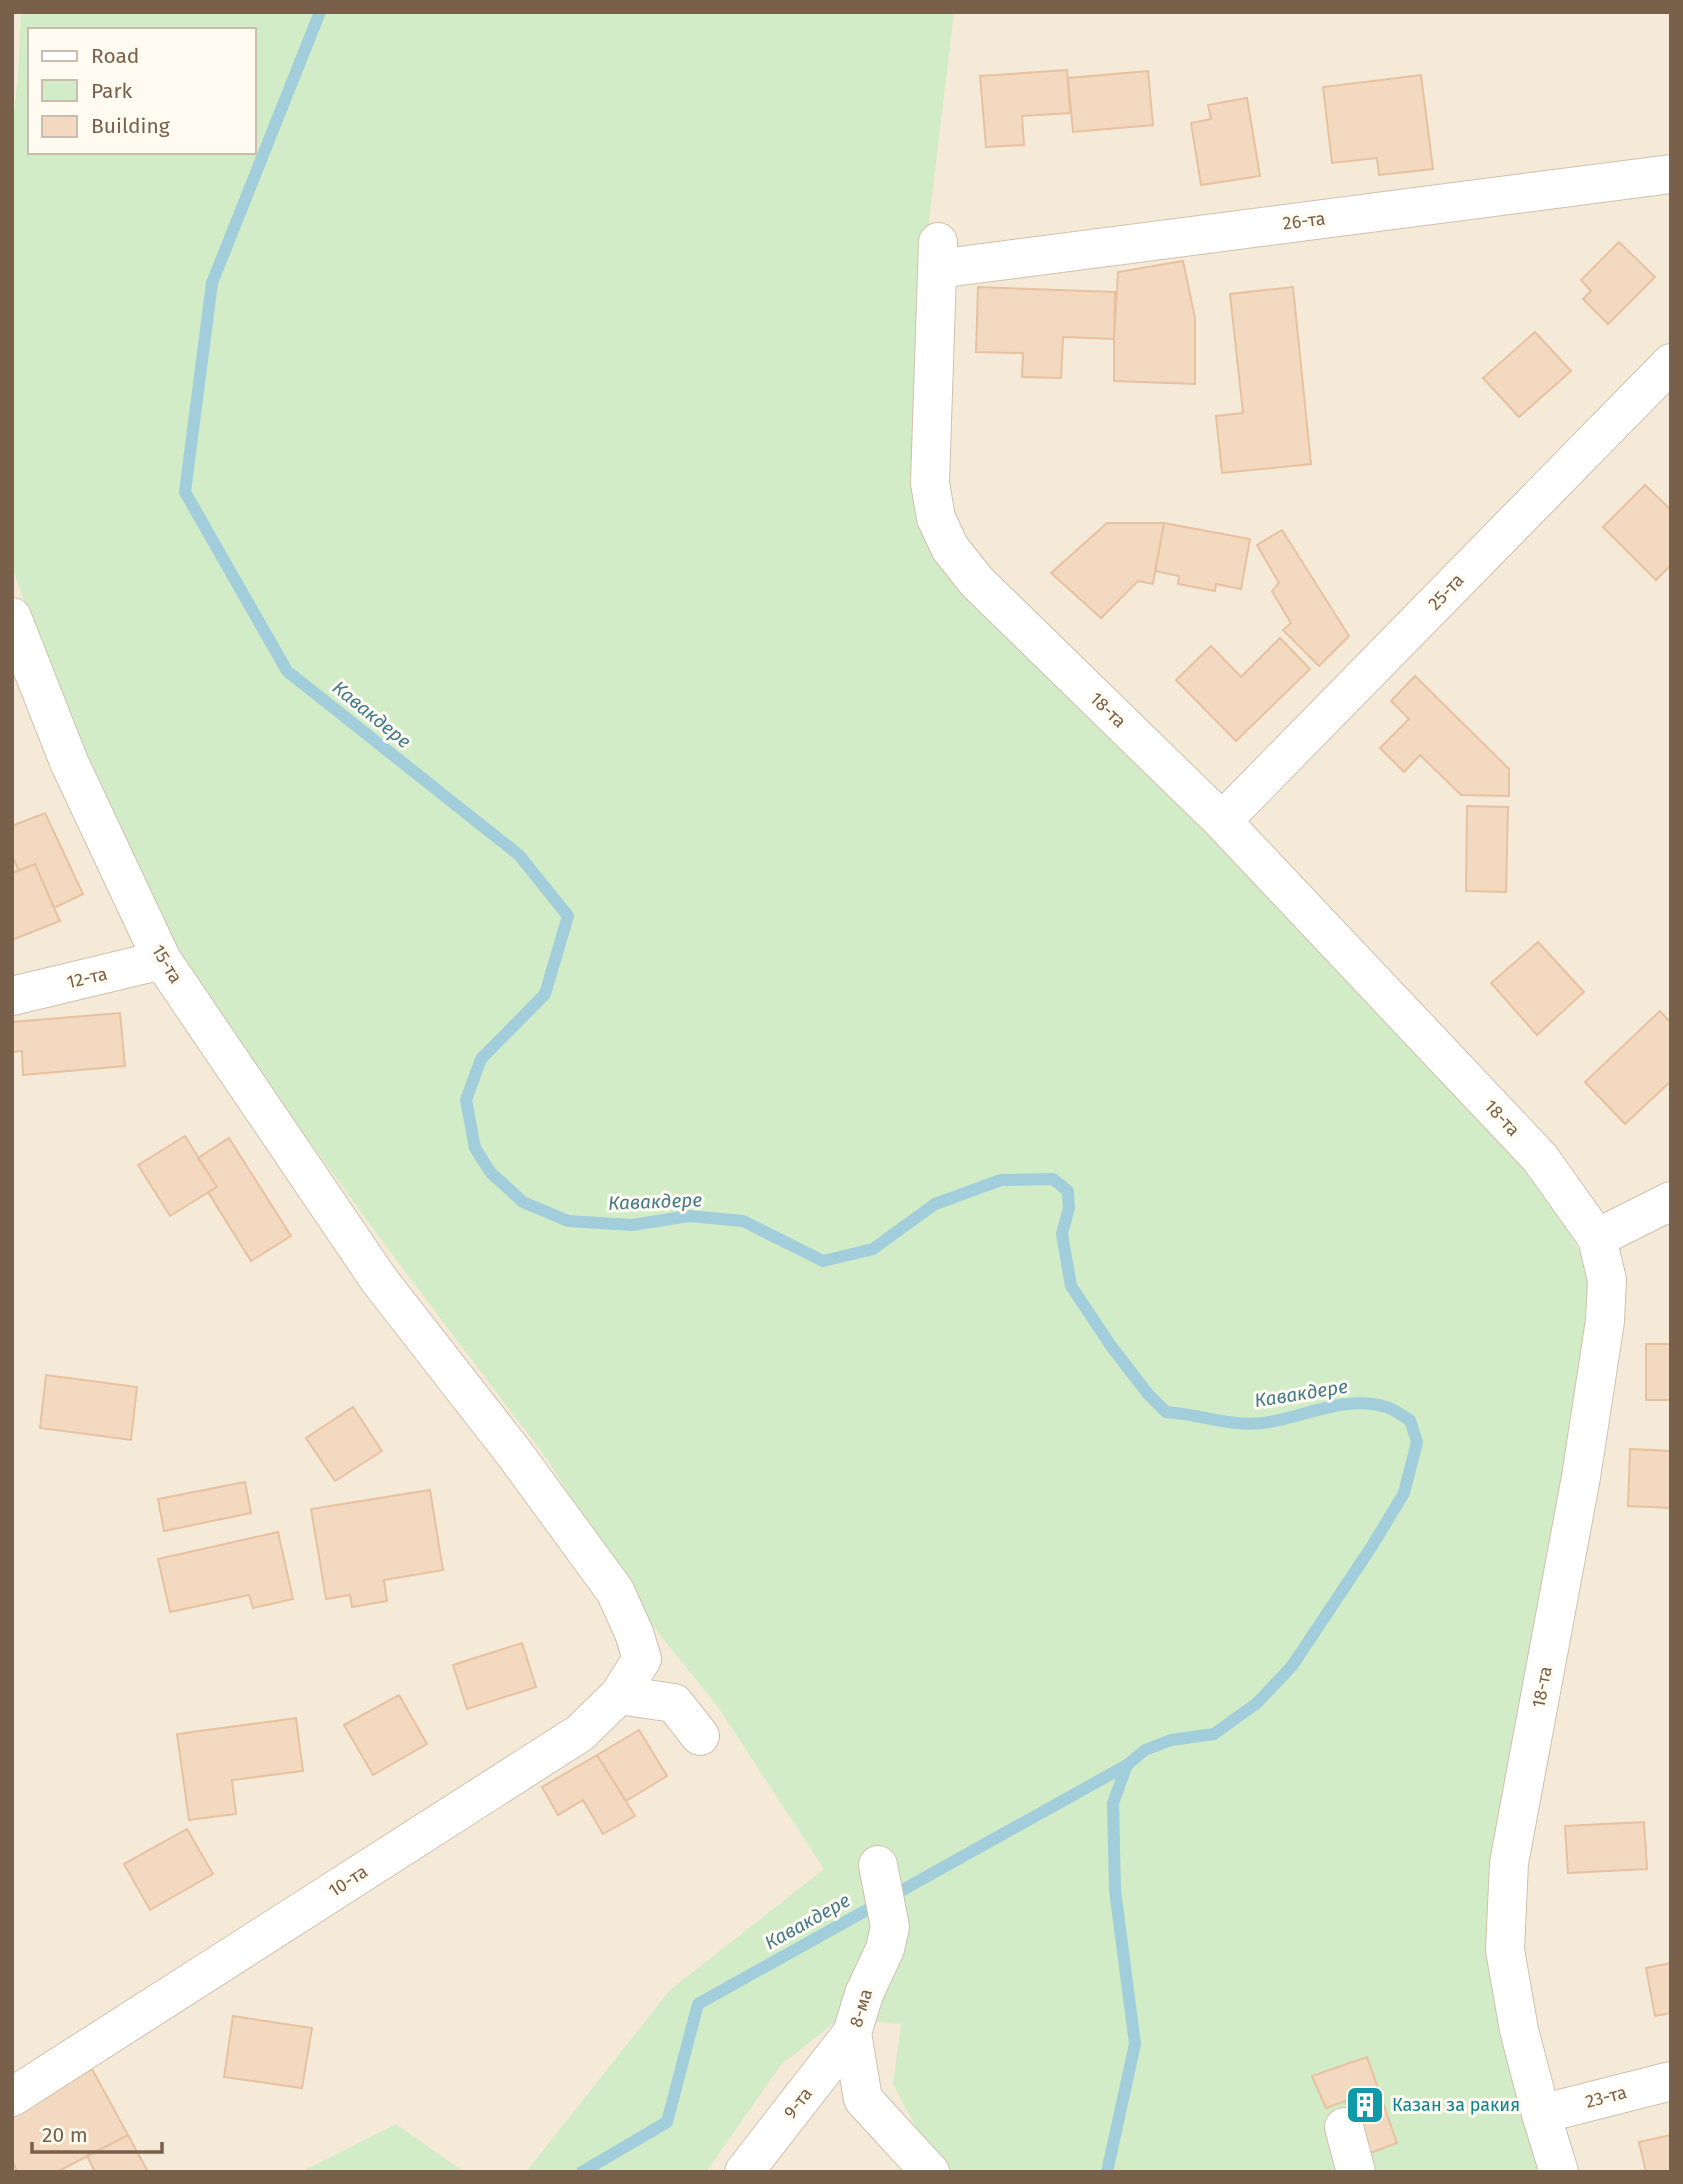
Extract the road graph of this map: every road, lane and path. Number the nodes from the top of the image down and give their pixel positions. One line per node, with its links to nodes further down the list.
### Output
1 (1671, 174): 2 (street, 26-та)
2 (937, 255): 5 (street, 18-та)
3 (1671, 363): 5 (street, 25-та)
4 (12, 617): 6 (street, 15-та)
5 (1222, 821): 9 (street, 18-та)
6 (162, 960): 7 (street, 12-та); 10 (street, 15-та)
7 (12, 996)
8 (1671, 1201): 9 (street)
9 (1597, 1238): 17 (street, 18-та)
10 (634, 1633): 11 (street, 10-та)
11 (619, 1695): 12 (street); 16 (street, 10-та)
12 (700, 1735)
13 (878, 1865): 14 (street, 8-ма)
14 (852, 2033): 19 (street, 9-та); 20 (street, 8-ма)
15 (1671, 2081): 17 (street, 23-та)
16 (12, 2097)
17 (1541, 2113): 22 (street, 18-та)
18 (1344, 2127): 21 (street)
19 (744, 2172)
20 (930, 2172)
21 (1356, 2172)
22 (1559, 2172)

